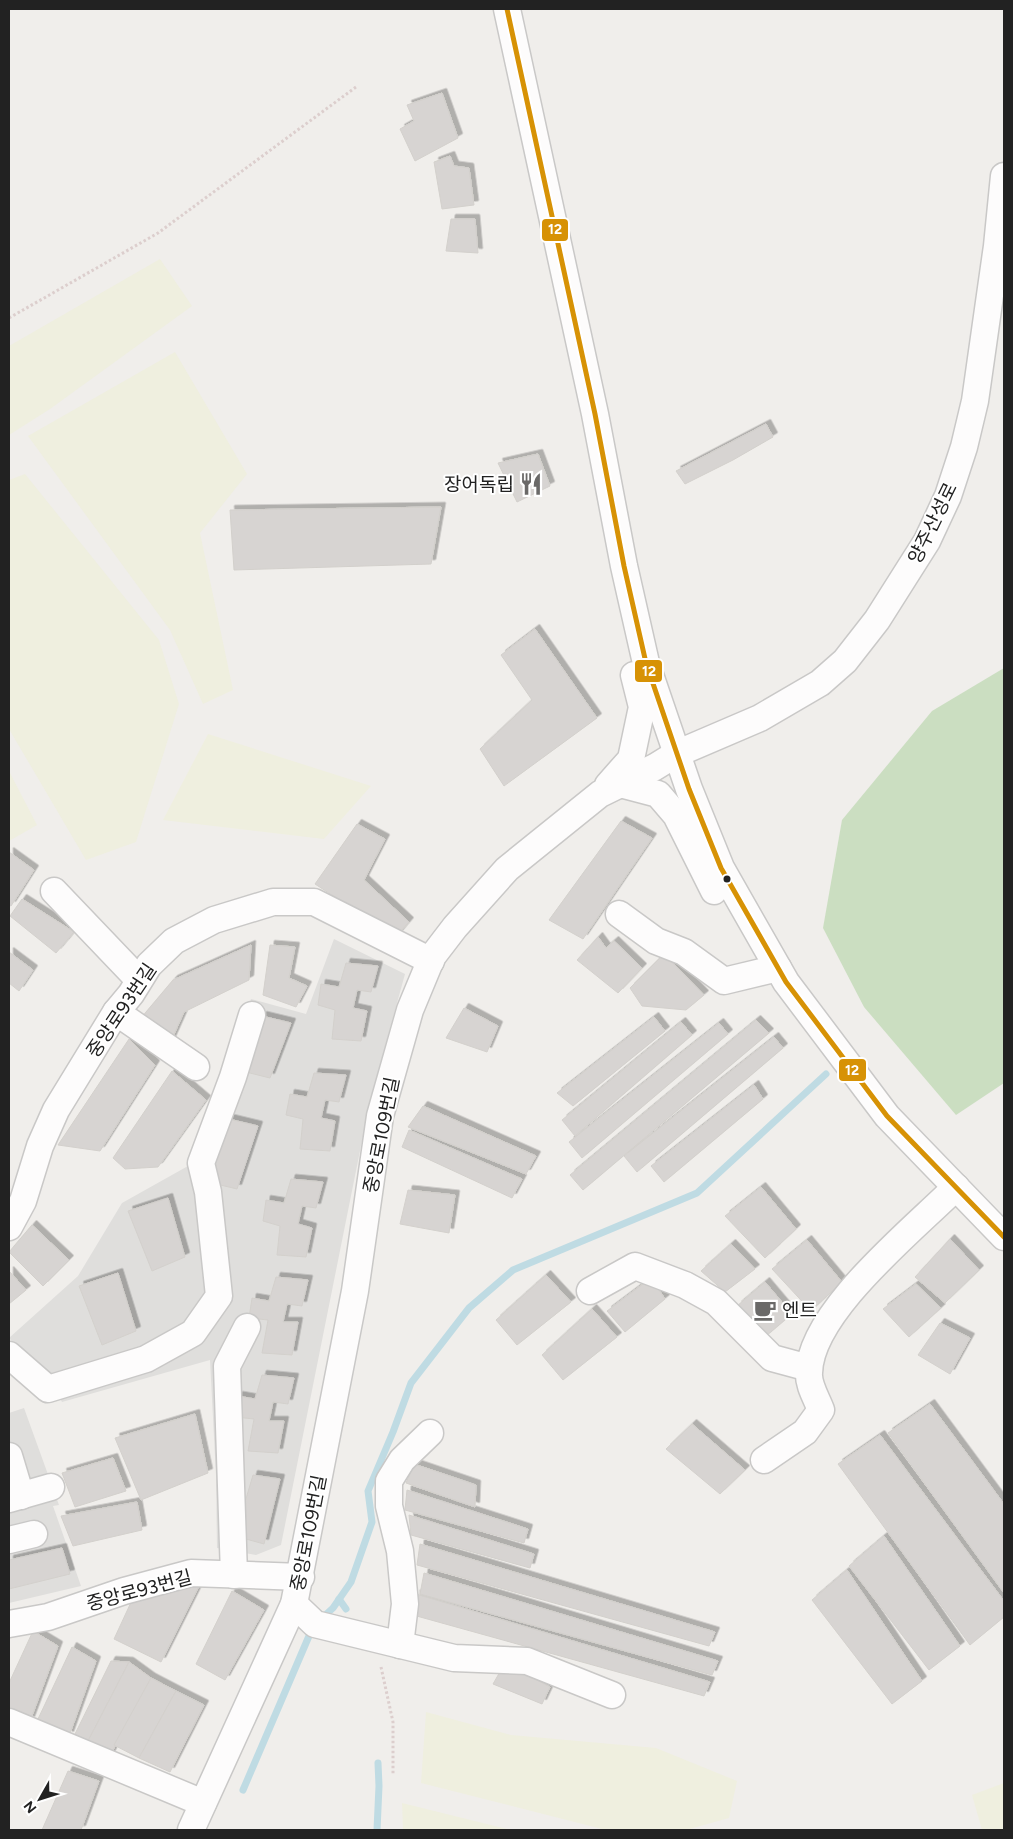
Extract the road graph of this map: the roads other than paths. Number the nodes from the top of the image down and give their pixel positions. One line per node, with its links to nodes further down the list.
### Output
1 (507, 9): 4 (street)
2 (1004, 176): 3 (street, 양주산성로)
3 (1003, 202): 5 (street, 양주산성로)
4 (628, 581): 5 (street); 6 (street)
5 (676, 754): 6 (street, 중앙로109번길); 9 (street)
6 (610, 789): 9 (street); 10 (street, 중앙로109번길)
7 (54, 891): 12 (street)
8 (619, 914): 11 (street)
9 (764, 944): 11 (street)
10 (431, 961): 12 (street, 중앙로93번길); 31 (street, 중앙로109번길)
11 (778, 968): 16 (street)
12 (139, 980): 13 (street, 중앙로93번길)
13 (116, 1012): 15 (street); 17 (street, 중앙로93번길)
14 (252, 1015): 21 (street)
15 (196, 1067)
16 (956, 1187): 18 (street); 22 (street)
17 (9, 1227)
18 (1004, 1237)
19 (590, 1291): 22 (street)
20 (247, 1328): 30 (street)
21 (9, 1355)
22 (809, 1368): 25 (street)
23 (430, 1433): 34 (street)
24 (9, 1456): 27 (street)
25 (764, 1460)
26 (50, 1487): 27 (street)
27 (15, 1498)
28 (34, 1534): 29 (street)
29 (9, 1540)
30 (234, 1575): 31 (street, 중앙로93번길); 33 (street, 중앙로93번길)
31 (301, 1577): 32 (street, 중앙로109번길)
32 (294, 1604): 34 (street, 중앙로109번길); 37 (street, 중앙로109번길)
33 (9, 1624)
34 (393, 1643): 35 (street, 중앙로109번길)
35 (612, 1695)
36 (9, 1722): 37 (street)
37 (203, 1803): 38 (street, 중앙로109번길)
38 (191, 1830)

